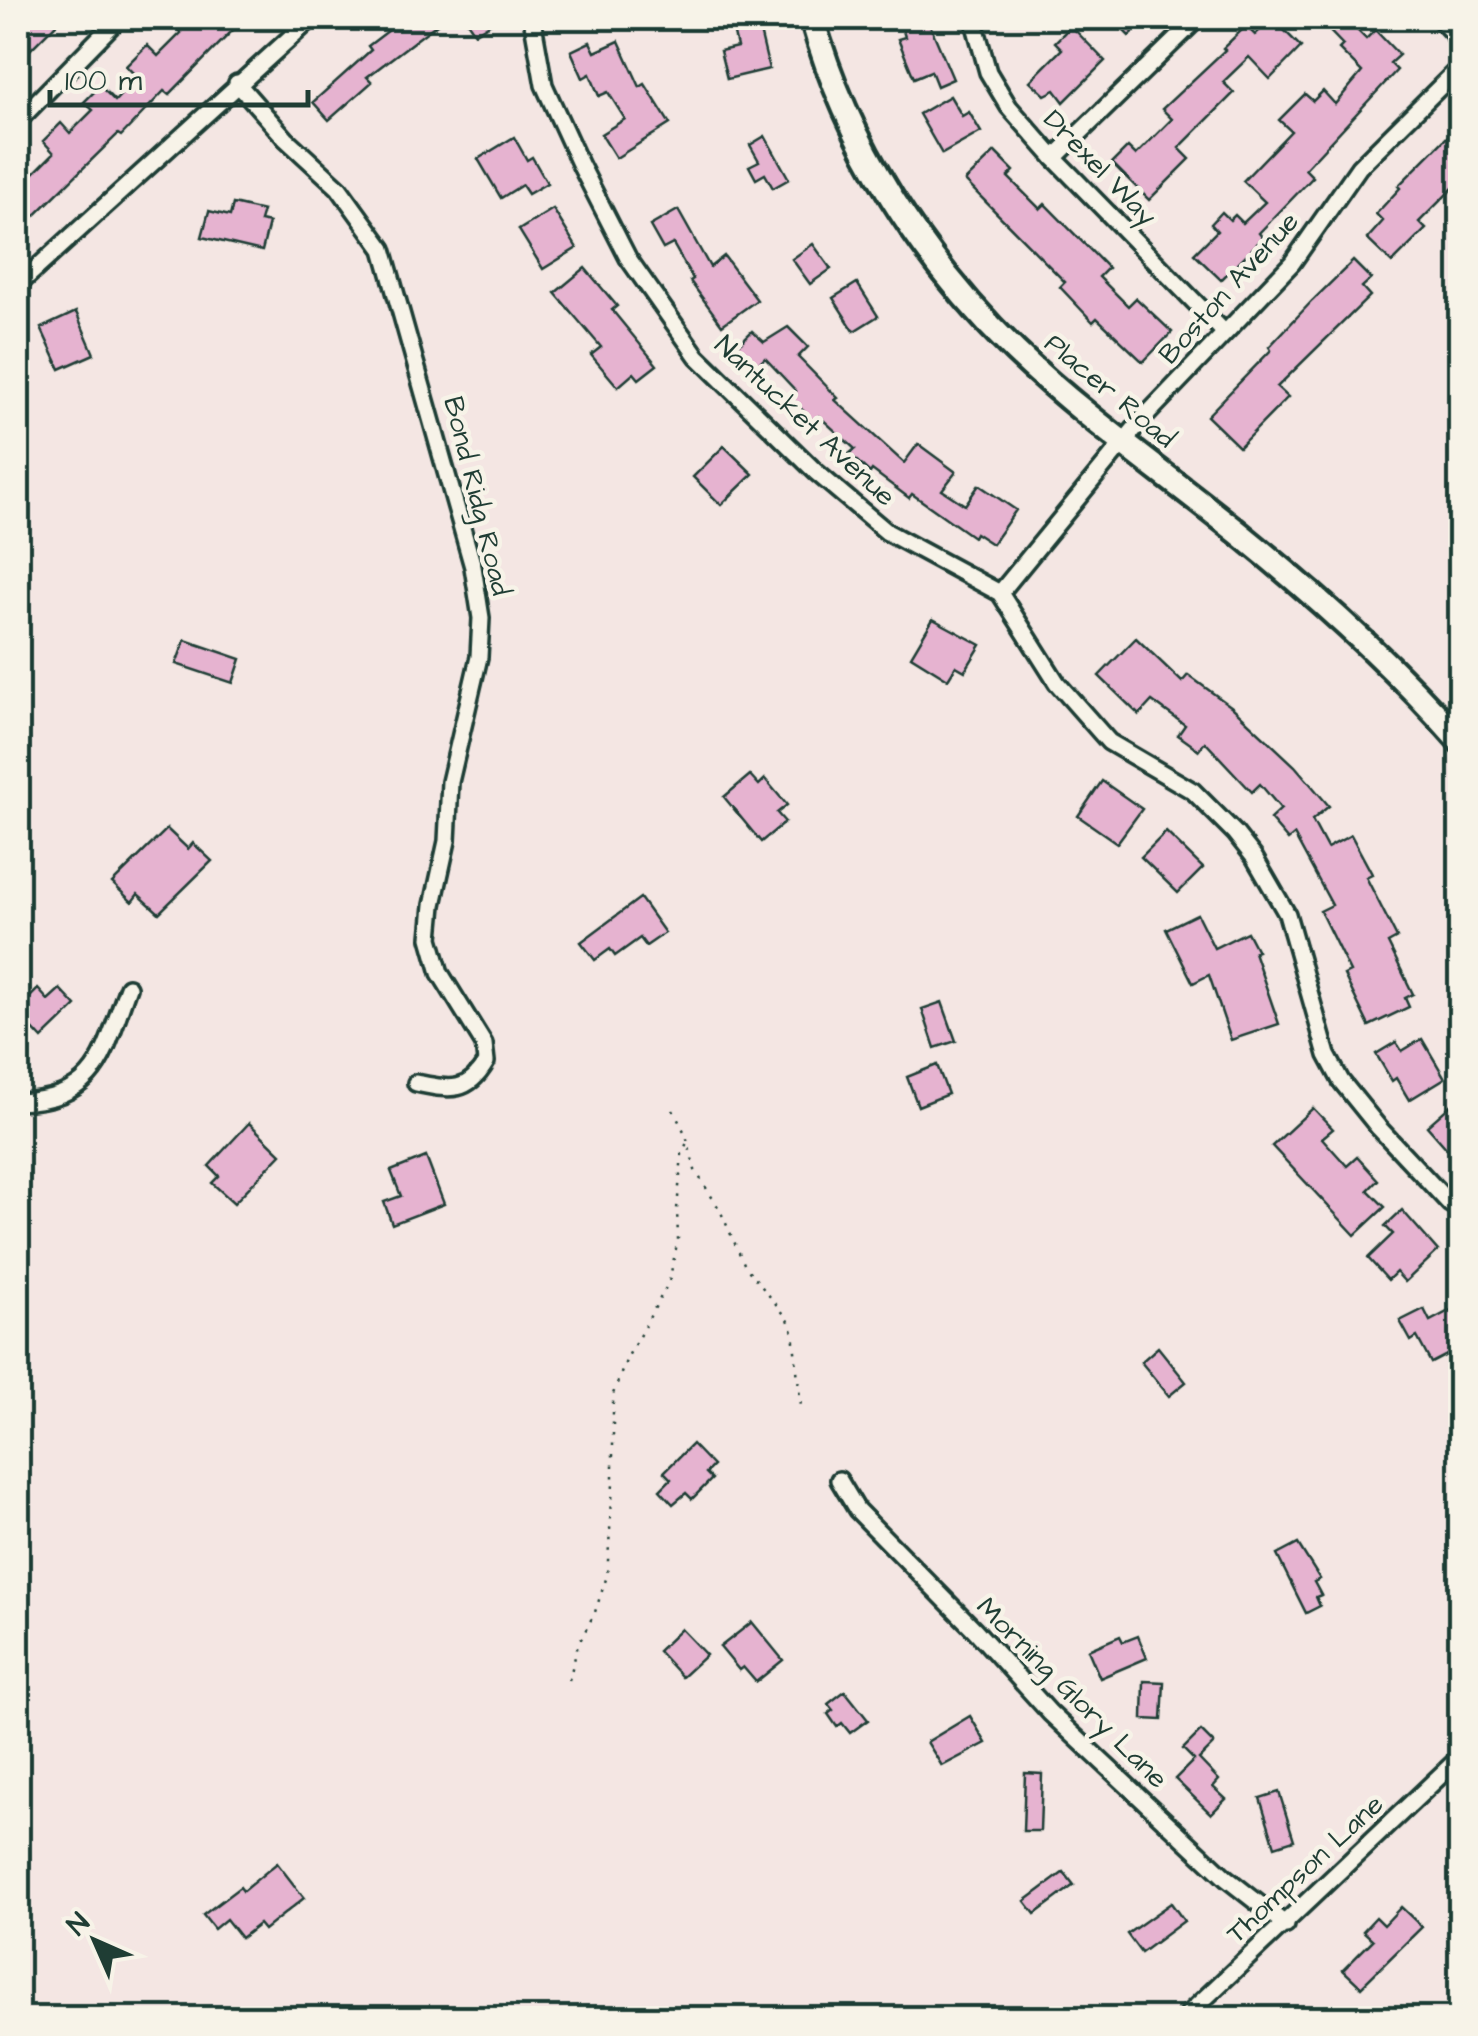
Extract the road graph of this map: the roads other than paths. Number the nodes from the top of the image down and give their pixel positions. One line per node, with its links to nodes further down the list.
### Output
1 (119, 18): 11 (street)
2 (312, 18): 10 (street)
3 (532, 18): 16 (street, Nantucket Avenue)
4 (812, 18): 15 (main road, Placer Road)
5 (973, 18): 12 (street, Drexel Way)
6 (1198, 18): 12 (street)
7 (1439, 18): 8 (street)
8 (1460, 41)
9 (1460, 67): 14 (street, Boston Avenue)
10 (237, 83): 13 (street); 19 (street, Bond Ridg Road)
11 (18, 121)
12 (1054, 158): 14 (street, Drexel Way)
13 (18, 285)
14 (1224, 332): 15 (street, Boston Avenue)
15 (1124, 442): 16 (street, Boston Avenue); 17 (main road, Placer Road)
16 (1000, 593): 21 (street)
17 (1460, 740)
18 (128, 987): 20 (street)
19 (416, 1083)
20 (18, 1102)
21 (1460, 1209)
22 (839, 1480): 24 (street, Morning Glory Lane)
23 (1460, 1757): 24 (street, Thompson Lane)
24 (1286, 1925): 25 (street, Thompson Lane)
25 (1184, 2018)

